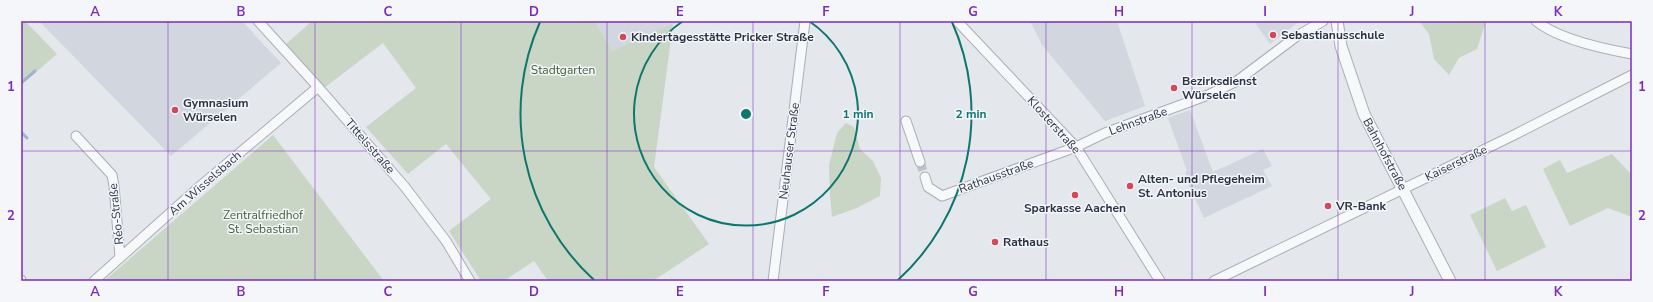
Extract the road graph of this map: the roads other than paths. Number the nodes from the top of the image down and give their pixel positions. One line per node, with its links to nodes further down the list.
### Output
1 (258, 21): 9 (street, Tittelsstraße)
2 (805, 21): 19 (street, Neuhauser Straße)
3 (957, 21): 12 (street, Klosterstraße)
4 (1324, 21): 12 (street, Lehnstraße)
5 (1337, 21): 15 (street, Bahnhofstraße)
6 (1536, 21): 7 (street)
7 (1632, 54)
8 (1632, 75): 15 (street, Kaiserstraße)
9 (318, 87): 16 (street, Am Wisselsbach); 18 (street, Tittelsstraße)
10 (906, 121): 13 (street)
11 (76, 136): 16 (street, Réo-Straße)
12 (1076, 147): 14 (street, Rathausstraße); 20 (street, Klosterstraße)
13 (920, 162)
14 (925, 177)
15 (1404, 189): 21 (street, Kaiserstraße); 22 (street, Bahnhofstraße)
16 (120, 257): 17 (street, Am Wisselsbach)
17 (94, 281)
18 (470, 281)
19 (773, 281)
20 (1160, 281)
21 (1214, 281)
22 (1450, 281)

